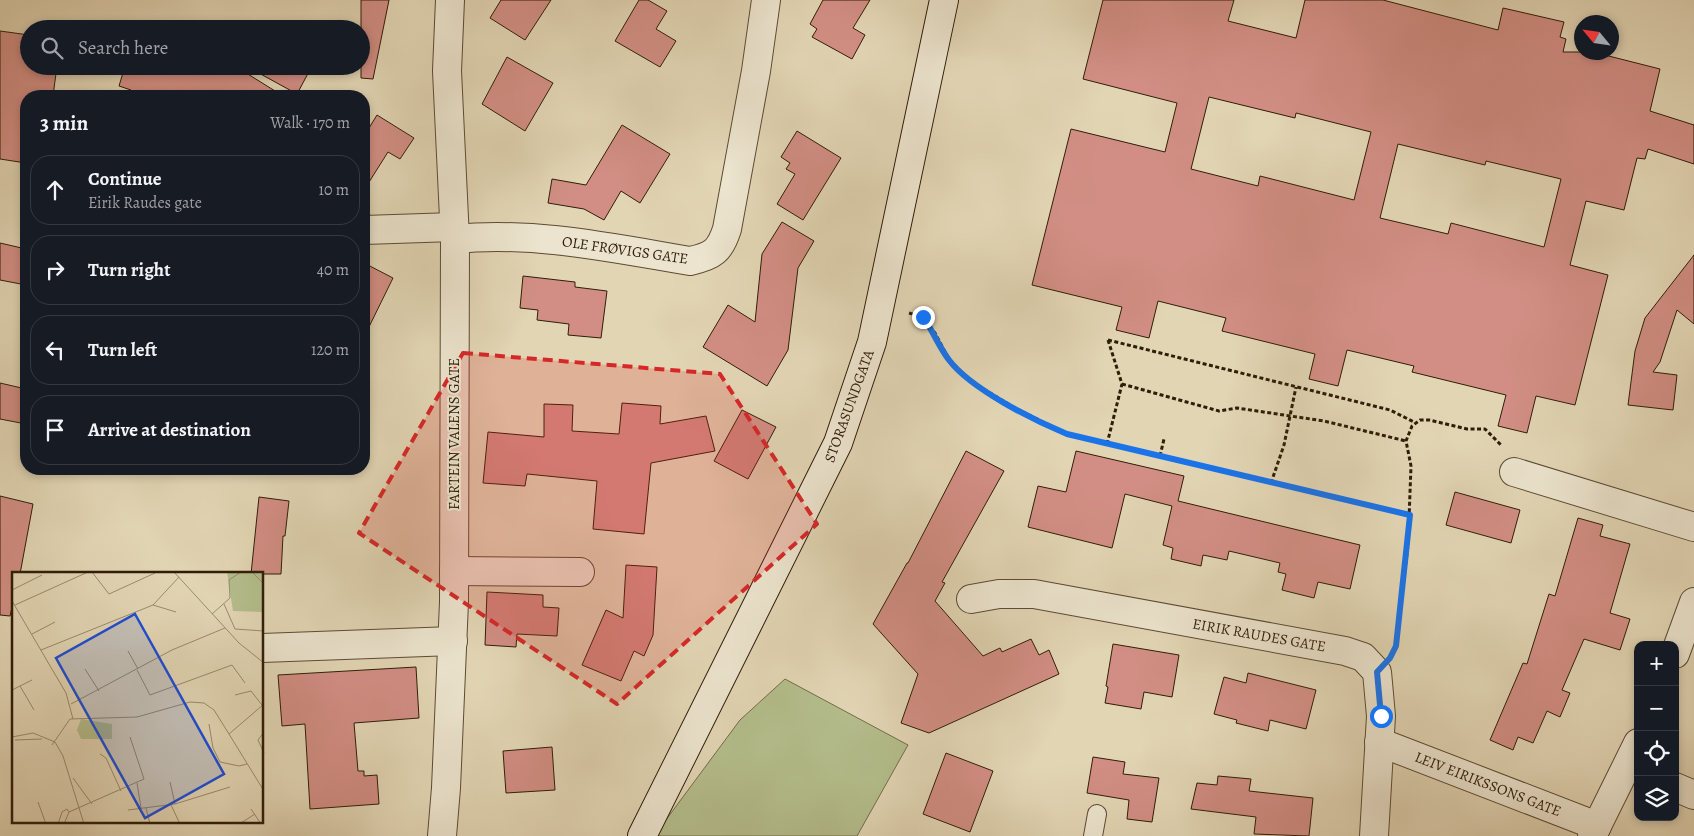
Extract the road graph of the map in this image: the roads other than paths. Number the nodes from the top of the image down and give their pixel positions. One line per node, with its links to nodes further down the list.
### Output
1 (450, 0): 5 (street, FARTEIN VALENS GATE)
2 (766, 0): 5 (street, OLE FRØVIGS GATE)
3 (944, 0): 23 (street, STORASUNDGATA)
4 (370, 230): 5 (street)
5 (454, 233): 8 (street, FARTEIN VALENS GATE)
6 (1514, 472): 7 (street)
7 (1694, 527)
8 (454, 571): 9 (street); 12 (street, FARTEIN VALENS GATE)
9 (580, 572)
10 (971, 599): 15 (street, EIRIK RAUDES GATE)
11 (1694, 602): 13 (street)
12 (453, 641): 14 (street); 22 (street, FARTEIN VALENS GATE)
13 (1679, 643)
14 (264, 648)
15 (1380, 742): 21 (street, LEIV EIRIKSSONS GATE); 25 (street)
16 (1634, 759): 17 (street, LEIV EIRIKSSONS GATE)
17 (1628, 784): 21 (street, LEIV EIRIKSSONS GATE)
18 (1679, 789): 19 (street)
19 (1694, 795)
20 (1097, 814): 24 (lane)
21 (1594, 831)
22 (442, 836)
23 (642, 836)
24 (1093, 836)
25 (1374, 836)

